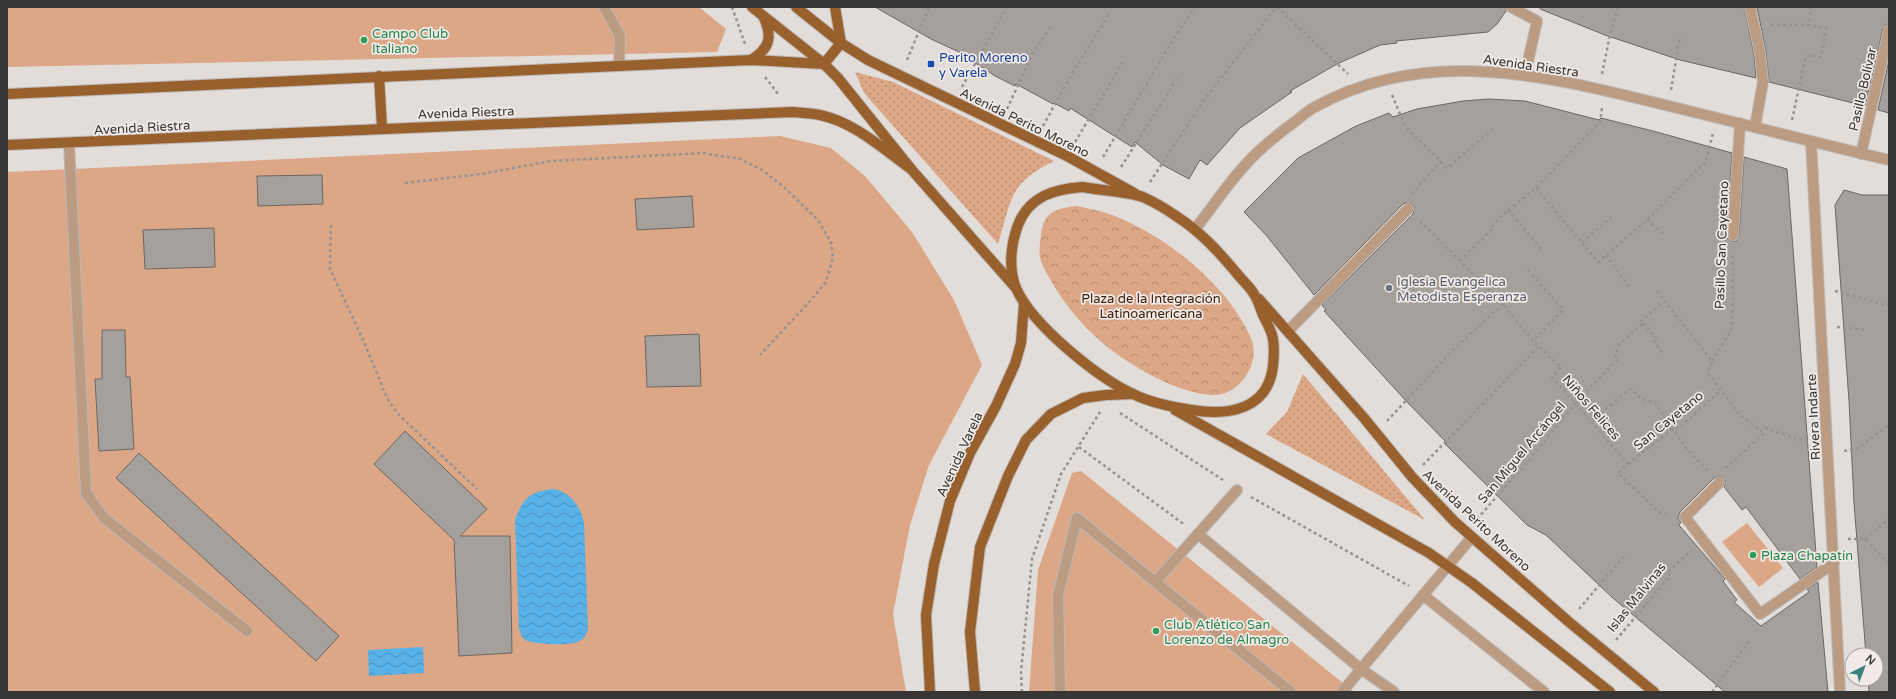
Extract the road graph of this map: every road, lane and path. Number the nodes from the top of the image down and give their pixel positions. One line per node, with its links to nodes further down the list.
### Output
1 (604, 7): 24 (street)
2 (752, 7): 14 (main road)
3 (796, 7): 20 (main road, Avenida Perito Moreno)
4 (836, 7): 20 (main road)
5 (929, 7): 27 (path)
6 (1007, 7): 33 (path)
7 (1195, 7): 51 (path)
8 (1276, 7): 30 (path); 55 (path)
9 (1511, 7): 25 (street)
10 (1618, 7): 31 (path)
11 (1750, 7): 15 (street)
12 (1811, 7): 16 (path)
13 (1110, 12): 42 (path)
14 (764, 16): 21 (main road); 23 (main road)
15 (1754, 25): 16 (path); 38 (street)
16 (1809, 25): 41 (path)
17 (1050, 28): 37 (path)
18 (1889, 30): 46 (street, Pasillo Bolívar)
19 (1680, 36): 34 (path)
20 (841, 43): 23 (main road); 27 (main road, Avenida Perito Moreno)
21 (751, 60): 23 (main road); 24 (main road)
22 (1124, 60): 47 (path)
23 (824, 64): 50 (main road)
24 (619, 66): 26 (main road)
25 (1526, 75): 29 (street, Avenida Riestra); 31 (street, Avenida Riestra)
26 (379, 76): 32 (main road); 39 (main road)
27 (901, 76): 33 (main road, Avenida Perito Moreno)
28 (1177, 79): 52 (path)
29 (1385, 80): 30 (street, Avenida Riestra); 49 (path)
30 (1361, 86): 61 (street, Avenida Riestra)
31 (1601, 89): 34 (street, Avenida Riestra); 54 (path)
32 (7, 94)
33 (953, 101): 37 (main road, Avenida Perito Moreno)
34 (1669, 106): 35 (street, Avenida Riestra)
35 (1717, 117): 36 (street, Avenida Riestra); 59 (path)
36 (1740, 123): 38 (street, Avenida Riestra); 63 (street, Pasillo San Cayetano)
37 (1000, 124): 42 (main road, Avenida Perito Moreno)
38 (1755, 127): 41 (street, Avenida Riestra)
39 (382, 128): 44 (main road, Avenida Riestra); 50 (main road, Avenida Riestra)
40 (1494, 128): 49 (path)
41 (1788, 135): 43 (street, Avenida Riestra)
42 (1035, 141): 47 (main road, Avenida Perito Moreno)
43 (1811, 141): 46 (street, Avenida Riestra); 70 (street, Rivera Indarte)
44 (69, 143): 45 (main road, Avenida Riestra); 120 (street)
45 (7, 145)
46 (1861, 154): 48 (street, Avenida Riestra)
47 (1067, 156): 51 (main road, Avenida Perito Moreno)
48 (1889, 160)
49 (1441, 162): 56 (path)
50 (911, 168): 69 (main road)
51 (1095, 171): 52 (main road, Avenida Perito Moreno)
52 (1112, 181): 55 (main road, Avenida Perito Moreno)
53 (405, 183): 85 (path)
54 (1536, 188): 57 (path); 64 (path)
55 (1141, 197): 61 (main road, Avenida Perito Moreno); 69 (main road)
56 (1408, 209): 67 (path, Niños Felices); 81 (street)
57 (1508, 210): 65 (path); 67 (path)
58 (1614, 215): 64 (path)
59 (1646, 220): 62 (path); 66 (path)
60 (331, 225): 104 (path)
61 (1195, 229): 73 (main road, Avenida Perito Moreno)
62 (1664, 234)
63 (1733, 235): 86 (path, Pasillo San Cayetano)
64 (1582, 242): 66 (path)
65 (1541, 249)
66 (1606, 255): 71 (path)
67 (1460, 261): 76 (path, Niños Felices)
68 (1528, 270): 82 (path)
69 (1016, 287): 75 (main road)
70 (1819, 287): 77 (path); 79 (street, Rivera Indarte)
71 (1630, 288)
72 (1657, 291): 74 (path)
73 (1254, 293): 81 (main road, Avenida Perito Moreno); 90 (main road)
74 (1664, 302): 78 (path, San Miguel Arcángel); 86 (path)
75 (1024, 303): 88 (main road); 124 (main road, Avenida Varela)
76 (1503, 304): 82 (path, Niños Felices); 97 (path)
77 (1889, 306)
78 (1643, 323): 84 (path); 89 (path, San Miguel Arcángel)
79 (1821, 325): 80 (path); 98 (street, Rivera Indarte)
80 (1864, 330)
81 (1288, 331): 97 (main road, Avenida Perito Moreno)
82 (1533, 341): 83 (path, Niños Felices)
83 (1539, 346): 89 (path, Niños Felices); 102 (path)
84 (1662, 352)
85 (760, 355)
86 (1712, 361): 87 (path)
87 (1720, 391): 95 (path, San Cayetano); 96 (path)
88 (1133, 394): 90 (main road); 125 (main road)
89 (1576, 402): 93 (path, Niños Felices); 109 (path, San Miguel Arcángel)
90 (1169, 407): 116 (main road)
91 (1101, 411): 99 (path)
92 (1115, 411): 105 (path)
93 (1592, 421): 95 (path); 101 (path, Niños Felices)
94 (1889, 425): 100 (path)
95 (1674, 428): 101 (path, San Cayetano); 103 (path)
96 (1761, 431): 98 (path); 103 (path)
97 (1375, 433): 102 (main road, Avenida Perito Moreno)
98 (1828, 440): 100 (street, Rivera Indarte)
99 (1079, 446): 108 (path); 126 (path)
100 (1828, 454): 110 (street, Rivera Indarte)
101 (1628, 464): 106 (path)
102 (1412, 477): 109 (main road, Avenida Perito Moreno)
103 (1717, 481): 106 (street)
104 (477, 489)
105 (1237, 490): 108 (street); 118 (path)
106 (1685, 517): 112 (street)
107 (1889, 519): 111 (path)
108 (1198, 534): 117 (street); 123 (street)
109 (1469, 535): 116 (street); 119 (main road, Avenida Perito Moreno)
110 (1833, 538): 111 (path); 114 (street, Rivera Indarte)
111 (1865, 539): 115 (path)
112 (1703, 540): 114 (street); 122 (path, Islas Malvinas)
113 (1624, 556): 119 (path)
114 (1834, 563): 135 (street, Rivera Indarte)
115 (1889, 564)
116 (1447, 566): 118 (street); 132 (main road)
117 (1155, 582): 127 (street); 128 (street)
118 (1423, 595): 123 (street); 131 (street)
119 (1569, 622): 122 (main road, Avenida Perito Moreno)
120 (247, 631)
121 (1749, 641): 134 (path)
122 (1605, 652): 133 (main road, Avenida Perito Moreno)
123 (1361, 669): 129 (street); 130 (street)
124 (930, 692)
125 (975, 692)
126 (1022, 692)
127 (1060, 692)
128 (1291, 692)
129 (1342, 692)
130 (1394, 692)
131 (1544, 692)
132 (1610, 692)
133 (1654, 692)
134 (1712, 692)
135 (1840, 692)

